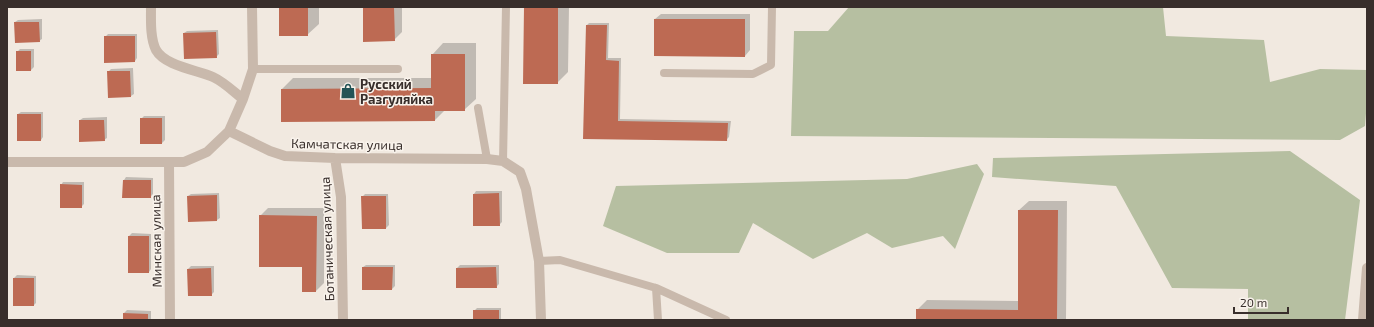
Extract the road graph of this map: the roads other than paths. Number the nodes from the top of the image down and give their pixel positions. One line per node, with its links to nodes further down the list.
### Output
1 (151, 7): 8 (street)
2 (252, 7): 5 (street)
3 (506, 7): 13 (lane)
4 (772, 7): 7 (lane)
5 (253, 69): 6 (lane); 8 (street)
6 (398, 69)
7 (664, 73)
8 (243, 99): 10 (street)
9 (478, 108): 12 (lane)
10 (229, 131): 11 (street, Камчатская улица); 15 (street)
11 (335, 158): 12 (street, Камчатская улица); 20 (street, Ботаническая улица)
12 (487, 159): 13 (street, Камчатская улица)
13 (503, 161): 16 (street)
14 (7, 162): 15 (street)
15 (169, 162): 19 (street, Минская улица)
16 (539, 261): 18 (lane); 21 (street)
17 (1367, 268): 24 (street)
18 (656, 288): 22 (lane); 23 (lane)
19 (170, 320)
20 (343, 320)
21 (541, 320)
22 (658, 320)
23 (726, 320)
24 (1363, 320)

